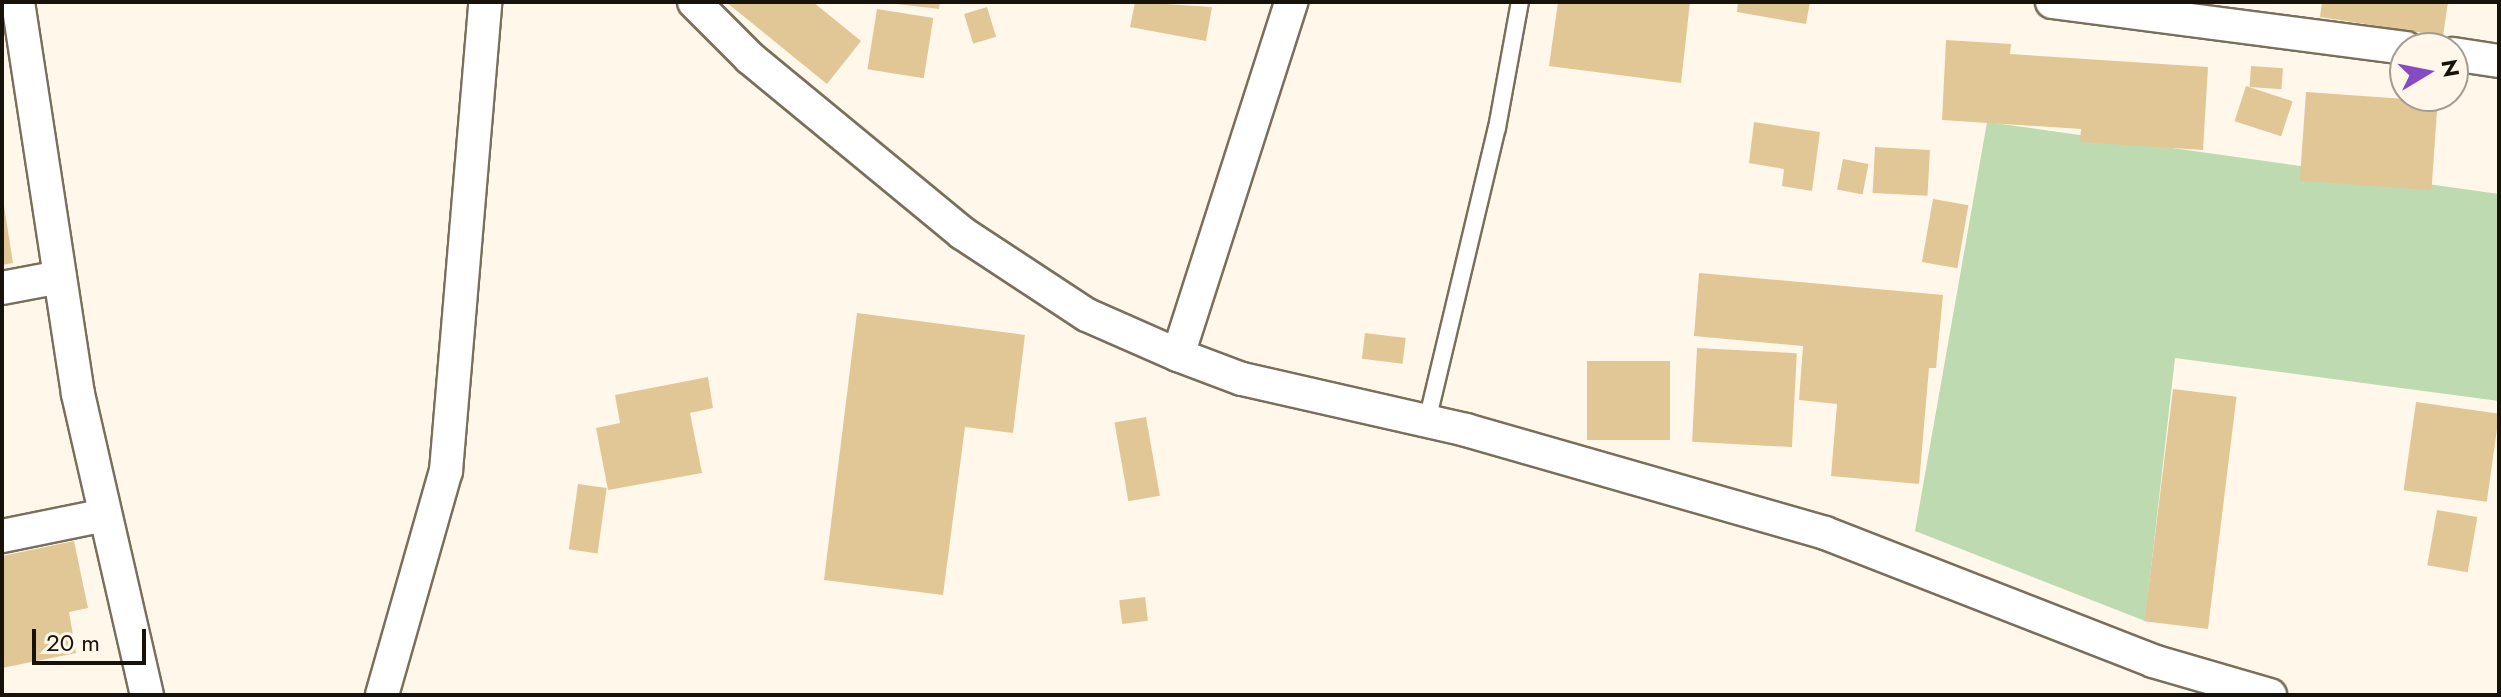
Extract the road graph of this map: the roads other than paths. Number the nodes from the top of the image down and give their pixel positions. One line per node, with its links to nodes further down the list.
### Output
1 (485, 2): 17 (street)
2 (694, 2): 12 (street)
3 (1291, 2): 12 (street)
4 (1520, 2): 13 (lane)
5 (2052, 2): 7 (street)
6 (14, 19): 10 (street)
7 (2389, 46)
8 (2469, 56): 9 (street)
9 (2499, 61)
10 (60, 277): 11 (street); 14 (street)
11 (2, 288)
12 (1178, 355): 13 (street)
13 (1427, 421): 18 (street)
14 (105, 515): 15 (street); 16 (street)
15 (2, 536)
16 (147, 695)
17 (382, 695)
18 (2270, 695)

